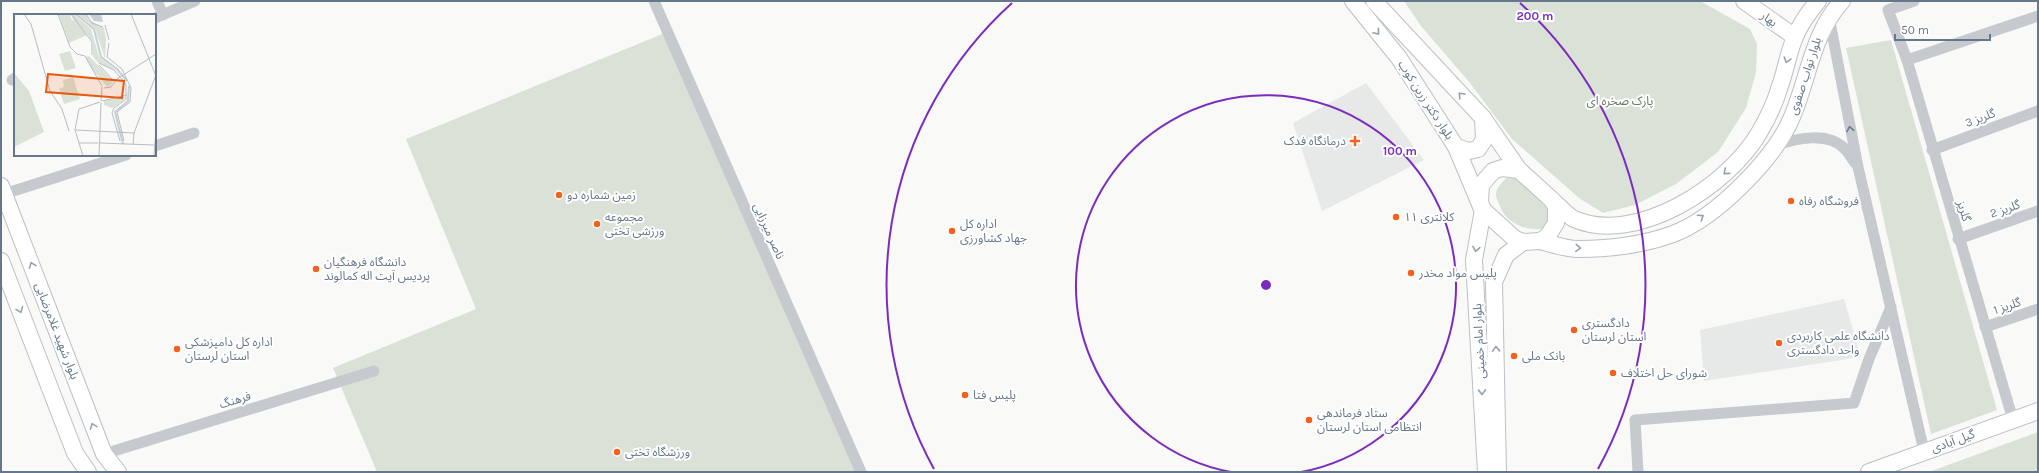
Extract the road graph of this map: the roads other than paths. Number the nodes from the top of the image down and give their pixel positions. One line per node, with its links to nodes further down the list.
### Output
1 (157, 1): 10 (street)
2 (195, 1): 10 (street)
3 (654, 1): 45 (street, ناصر میرزایی)
4 (1353, 1): 19 (main road, بلوار دکتر زرین کوب, one-way to 19)
5 (1374, 1): 16 (main road, بلوار دکتر زرین کوب, one-way to 5)
6 (1744, 1): 13 (main road, بهار)
7 (1818, 1): 13 (main road, بلوار نواب صفوی)
8 (1842, 1): 12 (main road, بلوار نواب صفوی)
9 (1914, 1): 14 (street, گلریز)
10 (159, 16)
11 (2038, 16): 14 (street)
12 (1829, 17): 20 (main road, بلوار نواب صفوی); 23 (street, one-way to 12)
13 (1795, 37): 26 (main road, بلوار نواب صفوی, one-way to 26)
14 (1907, 60): 21 (street, گلریز)
15 (2038, 111): 21 (street, گلریز 3)
16 (1482, 118): 19 (main road); 24 (main road, بلوار دکتر زرین کوب)
17 (194, 133): 18 (street)
18 (156, 146)
19 (1456, 147): 27 (main road, بلوار دکتر زرین کوب)
20 (1775, 147): 23 (street); 30 (main road, بلوار نواب صفوی, one-way to 20)
21 (1932, 150): 29 (street, گلریز)
22 (122, 156): 25 (street)
23 (1858, 167): 33 (street)
24 (1519, 170): 26 (main road); 27 (main road)
25 (3, 190): 35 (main road, بلوار شهید غلامرضایی, one-way to 25)
26 (1551, 198): 30 (main road)
27 (1483, 210): 31 (main road); 46 (main road, بلوار امام خمینی, one-way to 46)
28 (2038, 211): 29 (street, گلریز 2)
29 (1958, 239): 37 (street, گلریز)
30 (1540, 241): 31 (main road)
31 (1523, 242): 47 (main road, بلوار امام خمینی, one-way to 31)
32 (1, 261): 36 (main road, one-way to 36)
33 (1891, 307): 41 (street); 48 (street)
34 (2038, 309): 37 (street, گلریز 1)
35 (52, 318): 36 (main road); 42 (main road, بلوار شهید غلامرضایی, one-way to 35)
36 (27, 327): 43 (main road)
37 (1985, 327): 40 (street, گلریز)
38 (374, 371): 42 (street, فرهنگ)
39 (2038, 411): 40 (main road, گیل آبادی)
40 (2012, 420): 41 (main road, گیل آبادی)
41 (1924, 451): 49 (main road, گیل آبادی)
42 (104, 454): 44 (main road, بلوار شهید غلامرضایی)
43 (88, 472)
44 (118, 472)
45 (860, 472)
46 (1486, 472)
47 (1498, 472)
48 (1638, 472)
49 (1869, 472)

